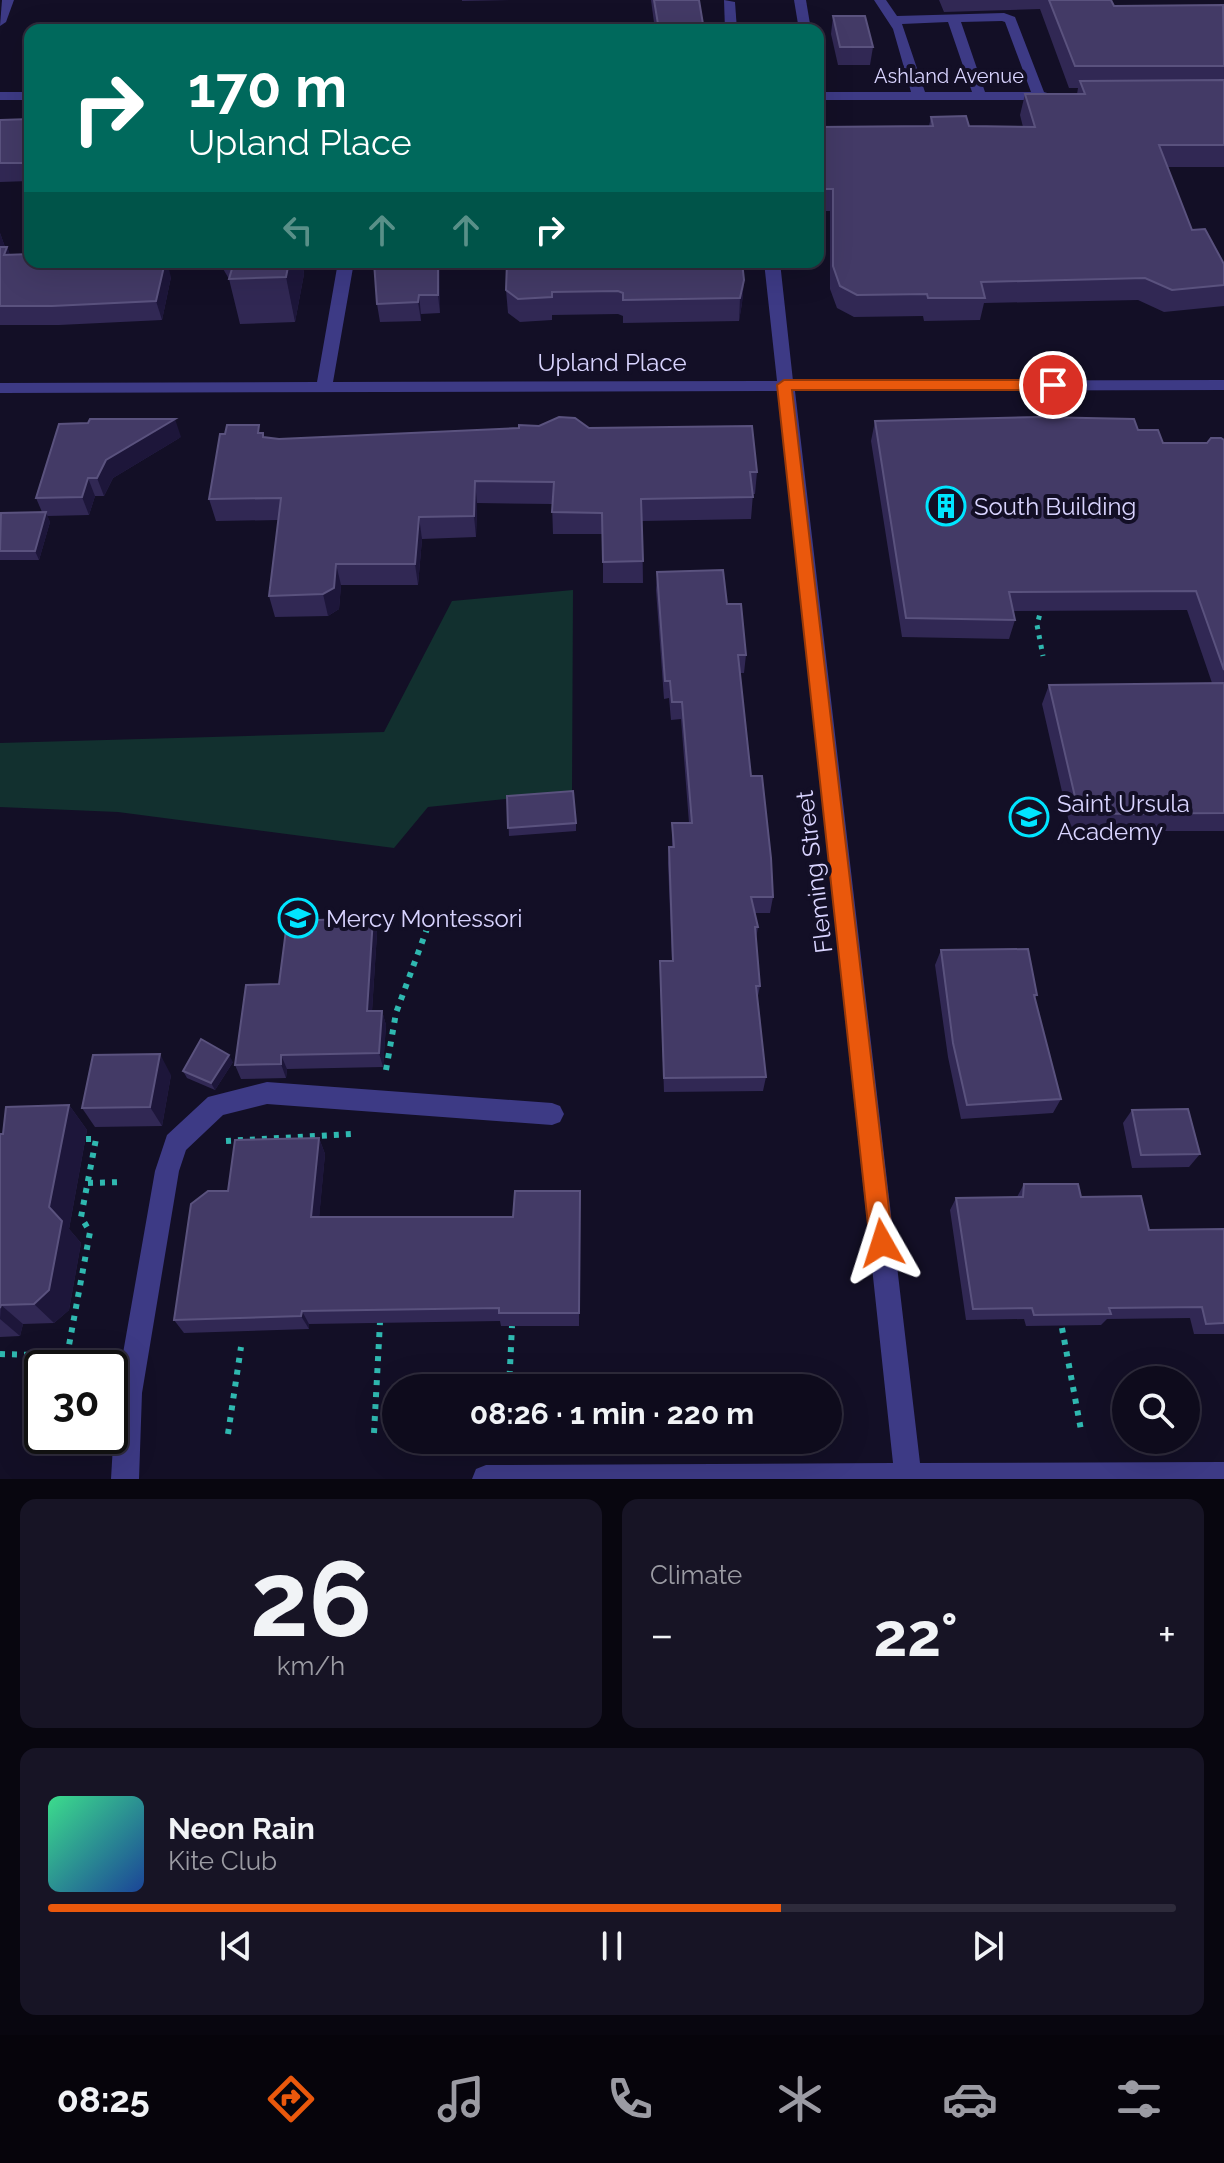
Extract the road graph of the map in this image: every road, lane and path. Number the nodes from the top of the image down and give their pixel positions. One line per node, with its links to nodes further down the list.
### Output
1 (8, 0): 7 (street)
2 (800, 0): 9 (street)
3 (880, 0): 6 (street)
4 (729, 2): 8 (street)
5 (953, 18): 6 (street); 14 (street); 15 (street)
6 (893, 20): 13 (street)
7 (0, 22)
8 (731, 24)
9 (804, 24)
10 (0, 96): 11 (street)
11 (24, 96)
12 (824, 96): 13 (street, Ashland Avenue)
13 (919, 96): 14 (street, Ashland Avenue)
14 (980, 96): 15 (street, Ashland Avenue)
15 (1039, 96): 16 (street, Ashland Avenue)
16 (1070, 96)
17 (345, 268): 21 (street)
18 (773, 268): 19 (street, Fleming Street)
19 (784, 385): 20 (street, Upland Place); 21 (street, Upland Place); 44 (street, Fleming Street)
20 (1224, 385)
21 (324, 387): 22 (street, Upland Place)
22 (0, 388)
23 (1033, 598): 24 (path)
24 (1043, 656)
25 (428, 926): 26 (path)
26 (378, 1099): 27 (street); 30 (street)
27 (552, 1114)
28 (344, 1134): 30 (path)
29 (65, 1140): 32 (path)
30 (176, 1143): 46 (street)
31 (124, 1182): 32 (path)
32 (88, 1183): 37 (path)
33 (380, 1322): 42 (path)
34 (512, 1326): 40 (path)
35 (1062, 1328): 41 (path)
36 (241, 1347): 43 (path)
37 (68, 1350)
38 (0, 1354): 39 (path)
39 (24, 1355)
40 (510, 1374)
41 (1081, 1430)
42 (374, 1433)
43 (228, 1434)
44 (908, 1476): 45 (street); 47 (street)
45 (1224, 1476)
46 (125, 1479)
47 (486, 1479)

